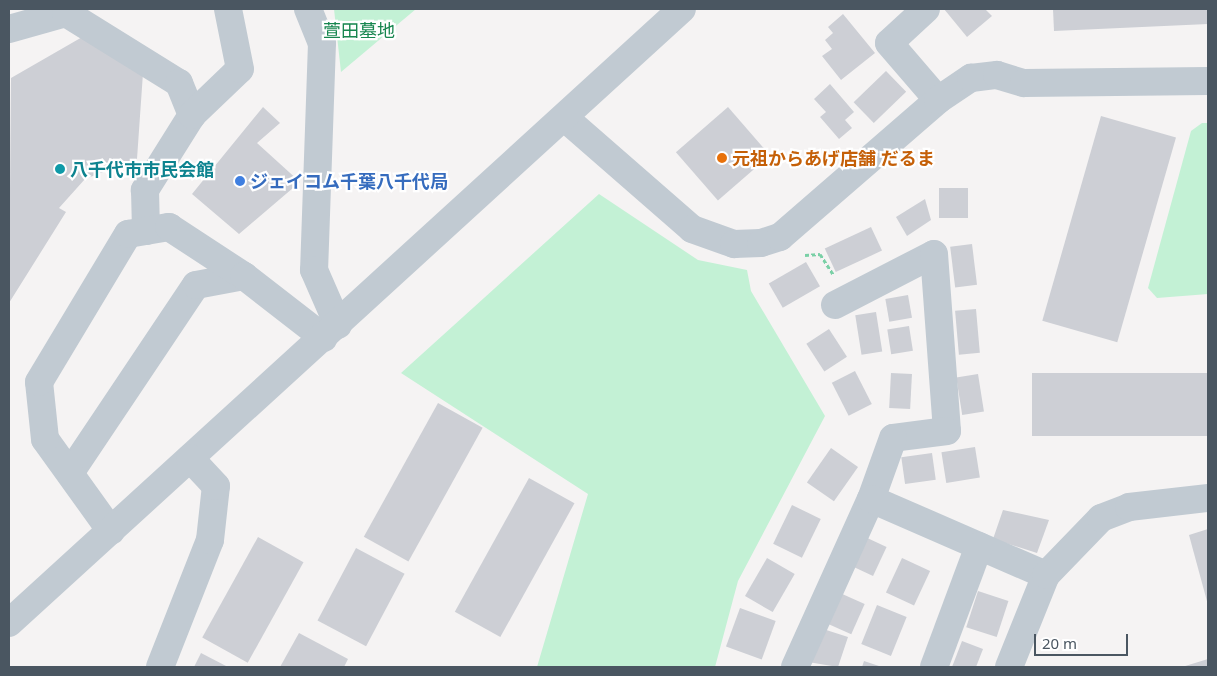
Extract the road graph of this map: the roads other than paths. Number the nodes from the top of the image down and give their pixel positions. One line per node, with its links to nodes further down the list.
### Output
1 (228, 9): 8 (street)
2 (308, 9): 13 (street)
3 (682, 9): 9 (street)
4 (926, 9): 7 (street)
5 (9, 29): 8 (street)
6 (1208, 81): 7 (street)
7 (938, 100): 9 (street)
8 (192, 115): 10 (street)
9 (566, 119): 13 (street)
10 (146, 231): 11 (street); 15 (street)
11 (244, 276): 13 (street); 15 (street)
12 (835, 305): 17 (street)
13 (331, 332): 14 (street)
14 (190, 458): 18 (street); 22 (street)
15 (70, 473): 18 (street)
16 (1208, 498): 20 (street)
17 (871, 499): 19 (street); 23 (street)
18 (110, 531): 21 (street)
19 (979, 546): 20 (street); 24 (street)
20 (1046, 575): 25 (street)
21 (9, 622)
22 (160, 667)
23 (795, 667)
24 (934, 667)
25 (1009, 667)

